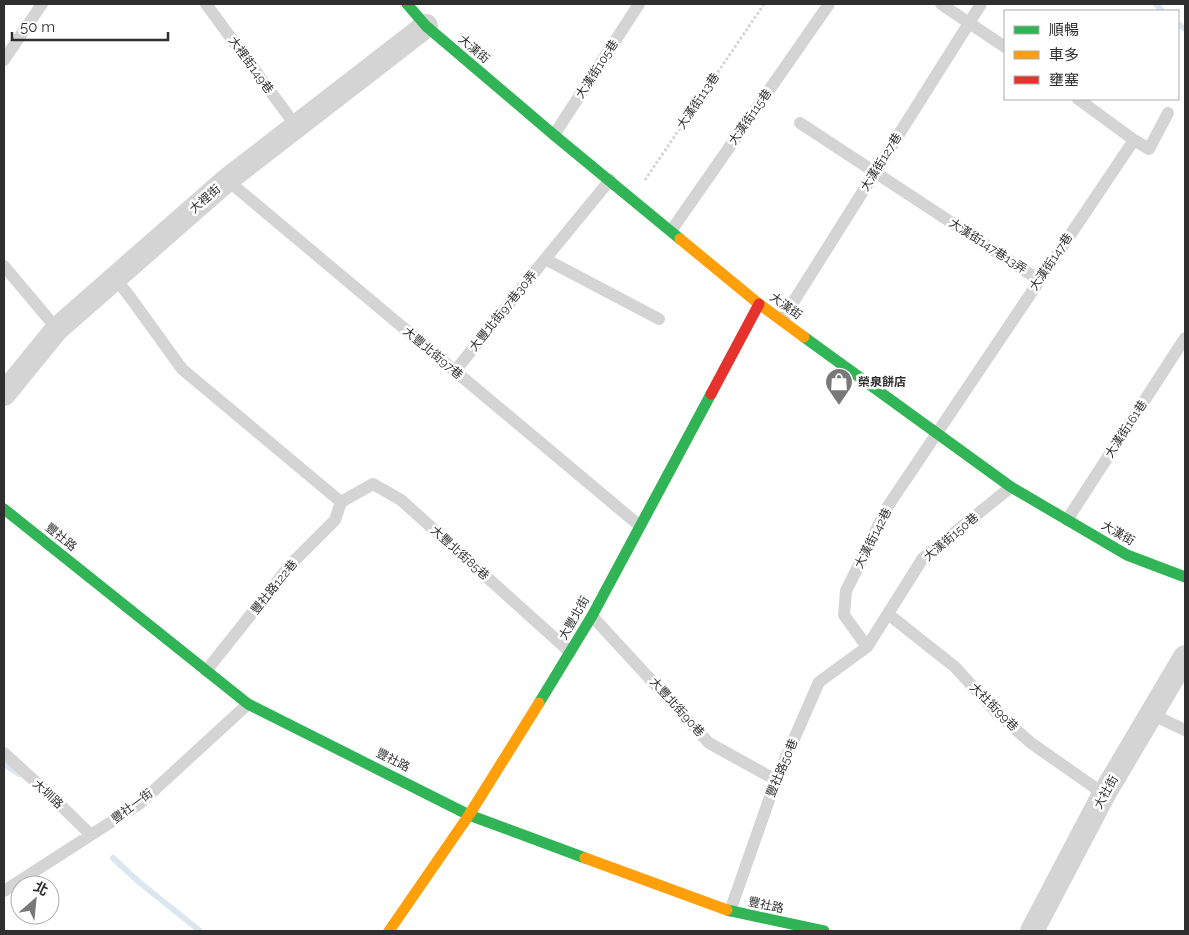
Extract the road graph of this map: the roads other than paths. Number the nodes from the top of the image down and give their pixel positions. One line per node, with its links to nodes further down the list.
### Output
1 (42, 4): 11 (lane)
2 (206, 4): 15 (lane, 大裡街149巷)
3 (408, 4): 9 (street, 大漢街)
4 (639, 4): 16 (lane, 大漢街105巷)
5 (829, 4): 21 (lane, 大漢街115巷)
6 (940, 4): 8 (lane)
7 (981, 4): 8 (lane, 大漢街127巷)
8 (969, 22): 10 (lane); 18 (lane, 大漢街127巷)
9 (426, 26): 15 (street, 大裡街); 16 (street, 大漢街)
10 (1004, 46)
11 (4, 60)
12 (1079, 100): 17 (lane)
13 (1168, 113): 17 (lane)
14 (800, 122): 18 (lane, 大漢街147巷13弄)
15 (296, 126): 19 (street, 大裡街)
16 (554, 135): 20 (street, 大漢街)
17 (1134, 140): 25 (lane, 大漢街147巷)
18 (875, 171): 25 (lane, 大漢街147巷13弄); 28 (lane, 大漢街127巷)
19 (227, 180): 24 (street, 大裡街); 31 (lane, 大豐北街97巷)
20 (610, 180): 21 (street, 大漢街); 22 (lane)
21 (671, 230): 26 (street, 大漢街)
22 (545, 259): 27 (lane, 大豐北街97巷30弄); 31 (lane, 大豐北街97巷30弄)
23 (4, 266): 29 (lane)
24 (113, 279): 29 (street, 大裡街); 35 (lane)
25 (1039, 280): 33 (lane, 大漢街147巷)
26 (759, 304): 28 (street, 大漢街); 38 (street, 大豐北街)
27 (659, 319)
28 (782, 320): 33 (street, 大漢街)
29 (57, 328): 32 (street, 大裡街)
30 (1185, 338): 37 (lane, 大漢街161巷)
31 (455, 371): 38 (lane, 大豐北街97巷)
32 (4, 394)
33 (936, 432): 34 (street, 大漢街); 42 (lane, 大漢街142巷)
34 (1012, 487): 37 (street, 大漢街); 40 (lane, 大漢街150巷)
35 (341, 502): 43 (lane, 大豐北街85巷); 45 (lane, 豐社路122巷)
36 (4, 509): 45 (street, 豐社路)
37 (1067, 520): 39 (street, 大漢街)
38 (640, 526): 41 (street, 大豐北街)
39 (1185, 577)
40 (888, 614): 42 (lane, 大漢街150巷); 51 (lane, 大社街99巷)
41 (592, 616): 43 (street, 大豐北街); 50 (lane, 大豐北街90巷)
42 (867, 647): 50 (lane, 豐社路50巷)
43 (570, 652): 52 (street, 大豐北街)
44 (1185, 656): 47 (street, 大社街)
45 (206, 671): 46 (street, 豐社路)
46 (248, 704): 52 (street, 豐社路); 53 (lane, 豐社一街)
47 (1151, 714): 48 (lane); 51 (street, 大社街)
48 (1185, 730)
49 (4, 753): 53 (lane, 大圳路)
50 (776, 780): 55 (lane, 豐社路50巷)
51 (1104, 794): 58 (street, 大社街)
52 (469, 815): 55 (street, 豐社路); 56 (street, 大豐北街)
53 (91, 835): 54 (lane, 豐社一街)
54 (4, 892)
55 (730, 911): 57 (street, 豐社路)
56 (389, 931)
57 (824, 931)
58 (1032, 931)

